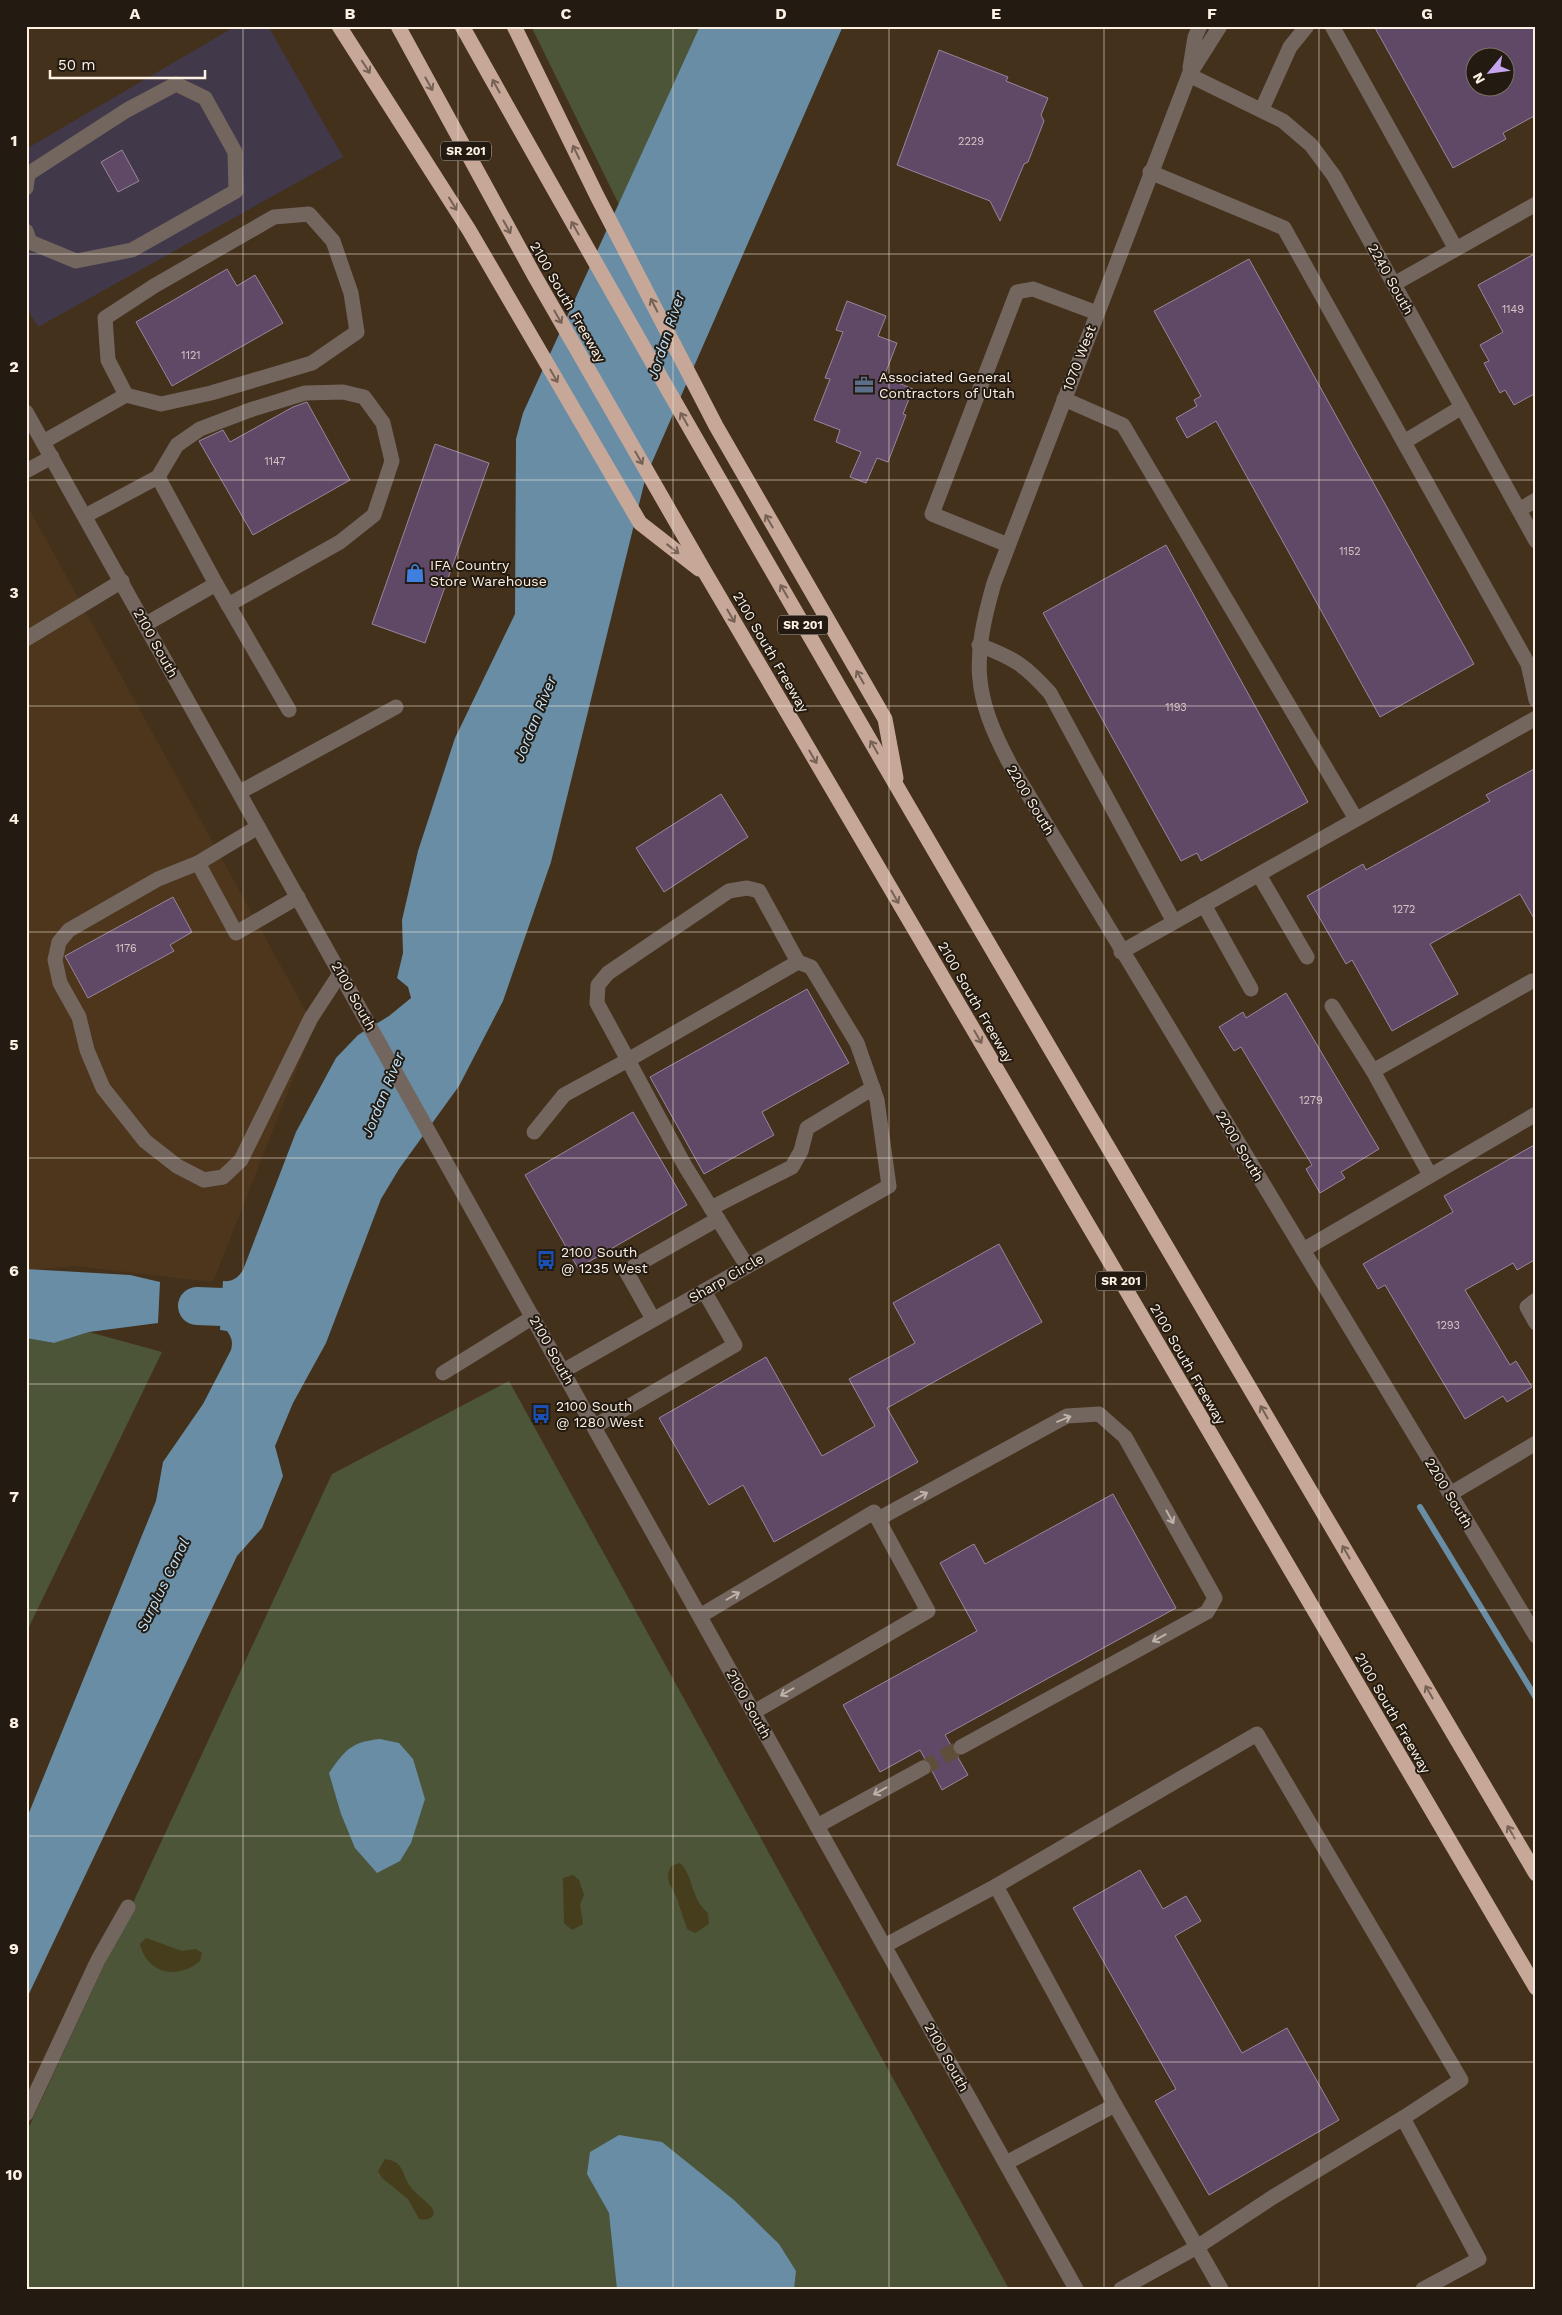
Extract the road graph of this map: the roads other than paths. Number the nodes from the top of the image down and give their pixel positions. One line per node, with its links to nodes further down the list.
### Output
1 (339, 26): 32 (highway, one-way to 32)
2 (398, 26): 32 (highway, 2100 South Freeway / SR 201, one-way to 32)
3 (462, 26): 43 (highway, SR 201, one-way to 3)
4 (514, 26): 43 (highway, one-way to 4)
5 (1200, 26): 9 (street, 1070 West)
6 (1220, 26): 9 (street, 1070 West)
7 (1307, 26): 10 (street)
8 (1332, 26): 15 (street)
9 (1189, 74): 10 (street, 2240 South); 11 (street, 1070 West)
10 (1262, 109): 16 (street, 2240 South)
11 (1150, 172): 17 (street, 1070 West); 23 (street)
12 (26, 188): 14 (street)
13 (1536, 204): 15 (street)
14 (28, 239)
15 (1456, 249): 16 (street)
16 (1394, 284): 20 (street, 2240 South)
17 (1097, 313): 19 (street, 1070 West); 31 (street)
18 (126, 395): 18 (street); 22 (street)
19 (1064, 399): 31 (street, 1070 West); 45 (street)
20 (1462, 407): 23 (street); 28 (street, 2240 South)
21 (26, 412): 22 (street, 2100 South)
22 (43, 442): 24 (street, 2100 South)
23 (1404, 442): 39 (street)
24 (52, 457): 25 (street); 29 (street, 2100 South)
25 (26, 471)
26 (158, 477): 29 (street); 34 (street); 35 (street)
27 (1536, 500): 28 (street)
28 (1519, 510): 30 (street, 2240 South)
29 (84, 516): 33 (street, 2100 South)
30 (1536, 541)
31 (1008, 545): 38 (street, 1070 West)
32 (706, 574): 89 (highway, 2100 South Freeway / SR 201, one-way to 89)
33 (122, 581): 36 (street, 2100 South); 37 (street)
34 (216, 584): 35 (street); 36 (street)
35 (228, 605): 41 (street)
36 (146, 624): 44 (street, 2100 South)
37 (26, 639)
38 (979, 645): 51 (street); 52 (street, 2200 South)
39 (1536, 700)
40 (396, 708): 44 (street)
41 (289, 710)
42 (1536, 718): 45 (street)
43 (898, 789): 85 (highway, SR 201, one-way to 43)
44 (240, 792): 46 (street, 2100 South)
45 (1356, 819): 48 (street)
46 (258, 827): 47 (street); 49 (street, 2100 South)
47 (198, 863): 49 (street); 55 (street)
48 (1258, 874): 50 (street); 53 (street)
49 (298, 897): 55 (street, 2100 South)
50 (1204, 905): 51 (street); 57 (street)
51 (1174, 922): 52 (street)
52 (1121, 952): 66 (street, 2200 South)
53 (1307, 957)
54 (798, 962): 59 (street); 59 (street); 61 (street)
55 (341, 972): 70 (street, 2100 South)
56 (1535, 983): 60 (street)
57 (1251, 989)
58 (1332, 1006): 60 (street)
59 (628, 1060): 63 (street); 65 (street)
60 (1373, 1071): 64 (street)
61 (873, 1088): 65 (street); 67 (street, Sharp Circle)
62 (1536, 1114): 64 (street)
63 (534, 1132)
64 (1430, 1175): 66 (street)
65 (714, 1213): 67 (street); 71 (street)
66 (1303, 1250): 77 (street, 2200 South)
67 (747, 1266): 68 (street, Sharp Circle)
68 (704, 1291): 71 (street, Sharp Circle); 75 (street)
69 (1536, 1300): 72 (street)
70 (533, 1317): 73 (street, 2100 South); 74 (street)
71 (653, 1319): 73 (street, Sharp Circle)
72 (1536, 1323)
73 (563, 1371): 75 (street, 2100 South)
74 (443, 1373)
75 (594, 1426): 79 (street, 2100 South)
76 (1536, 1443): 77 (street)
77 (1450, 1494): 80 (street, 2200 South)
78 (878, 1519): 79 (street, one-way to 78); 81 (street, one-way to 81); 82 (street, one-way to 82)
79 (700, 1616): 81 (street, 2100 South)
80 (1536, 1636)
81 (754, 1712): 84 (street, 2100 South)
82 (961, 1747)
83 (923, 1768): 84 (street, one-way to 84)
84 (817, 1826): 88 (street, 2100 South)
85 (1536, 1874)
86 (996, 1886): 88 (street); 90 (street); 92 (street)
87 (128, 1907): 91 (street)
88 (884, 1946): 93 (street, 2100 South)
89 (1536, 1988)
90 (1115, 2105): 93 (street); 94 (street)
91 (26, 2114)
92 (1403, 2118): 94 (street); 98 (street)
93 (1006, 2163): 95 (street, 2100 South)
94 (1198, 2247): 96 (street); 97 (street)
95 (1076, 2289)
96 (1121, 2289)
97 (1220, 2289)
98 (1423, 2289)

